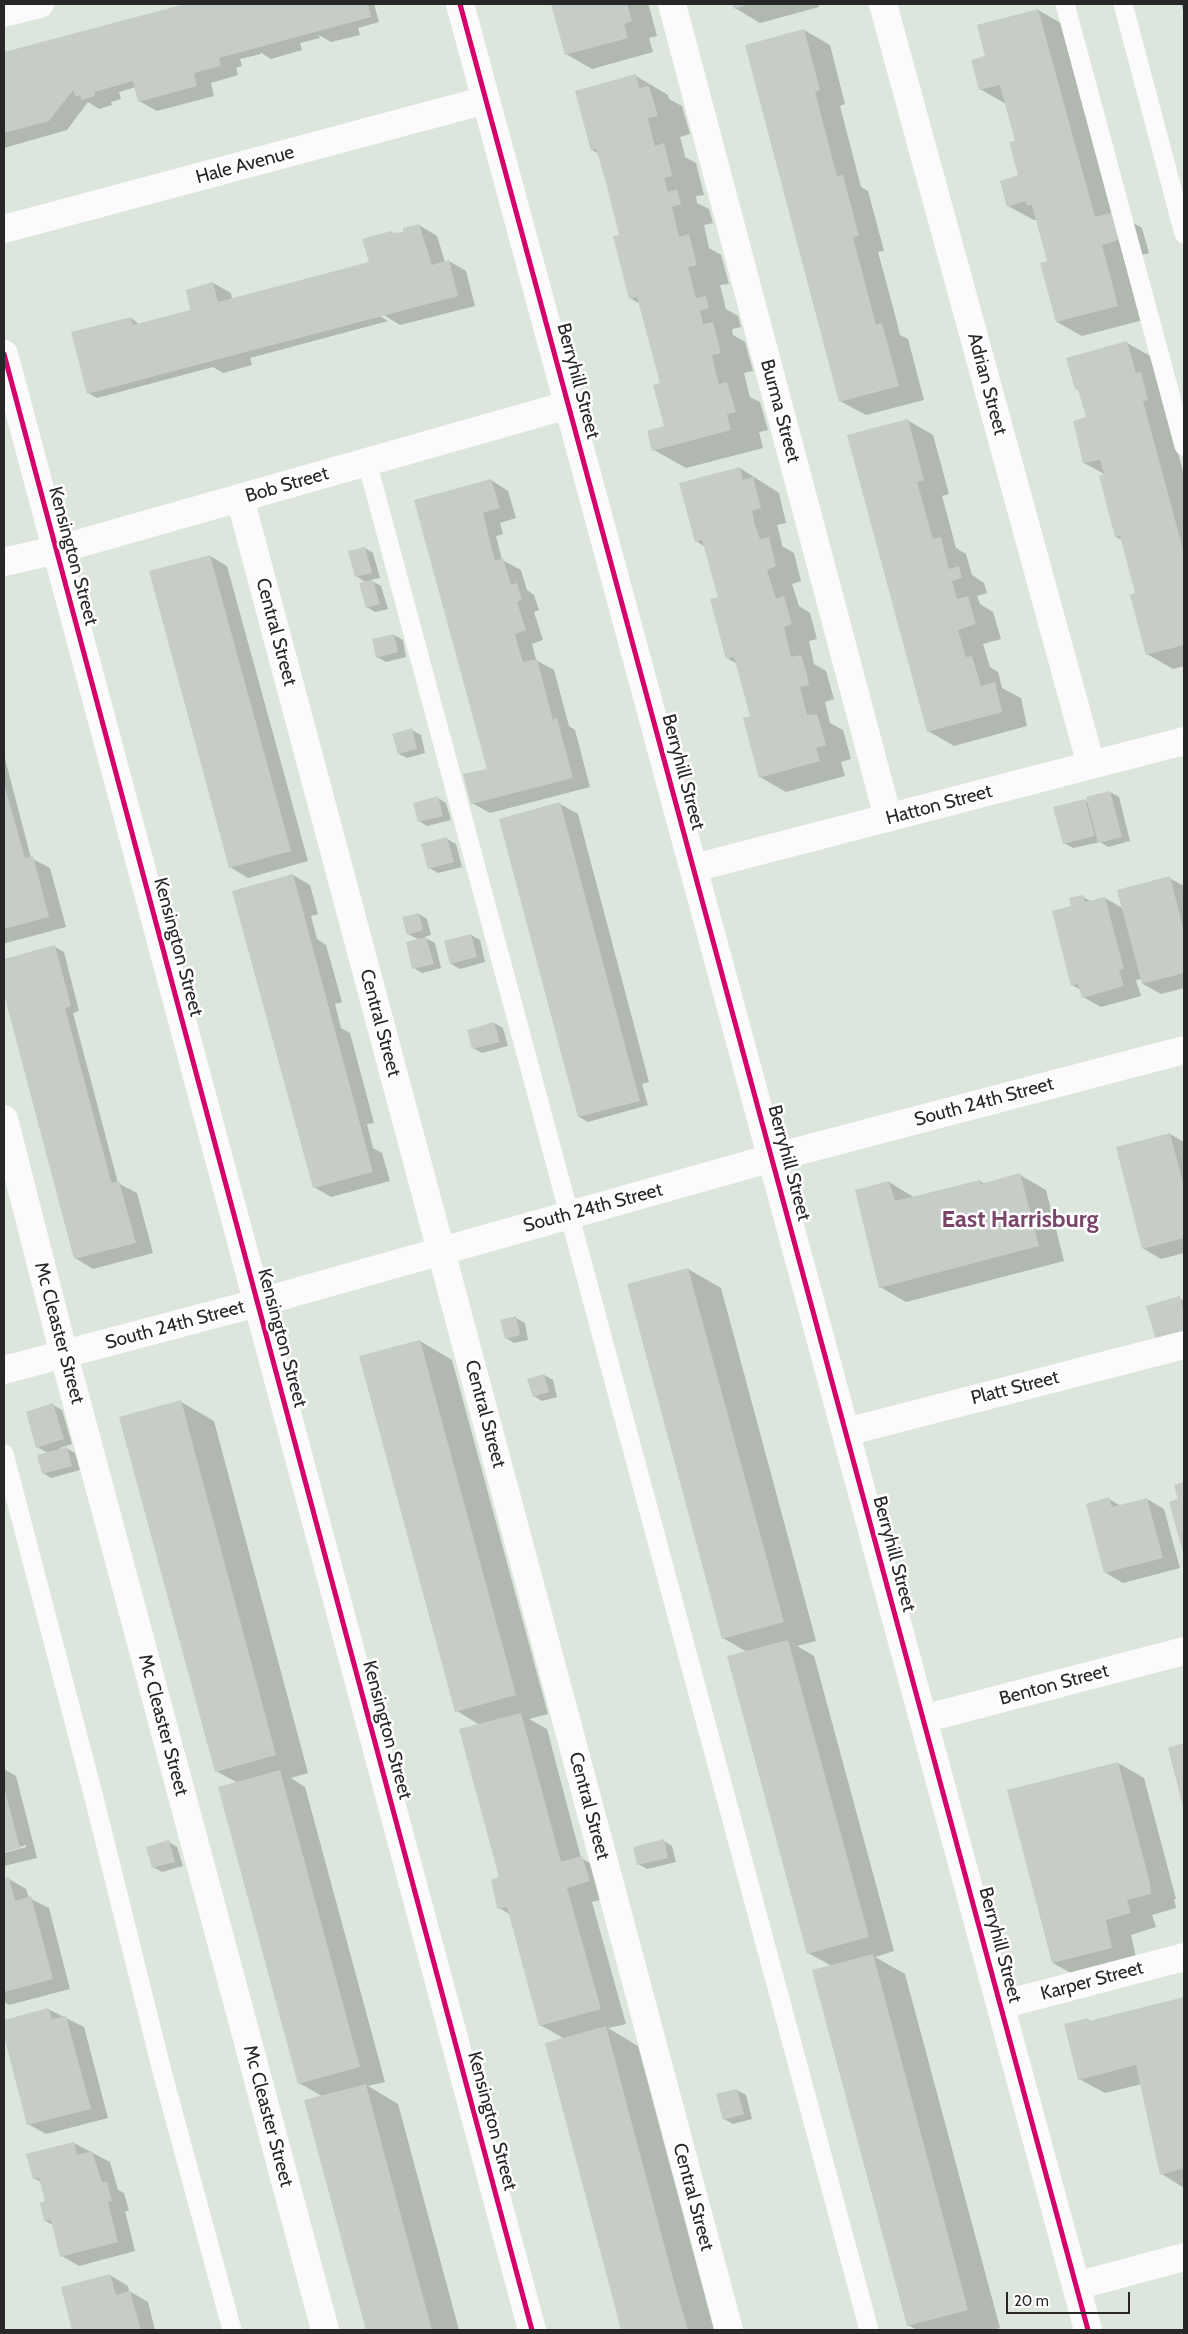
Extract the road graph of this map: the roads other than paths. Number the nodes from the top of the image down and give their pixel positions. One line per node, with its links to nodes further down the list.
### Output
1 (40, 4): 7 (street)
2 (460, 4): 8 (street, Berryhill Street)
3 (672, 4): 20 (street, Burma Street)
4 (883, 4): 19 (street, Adrian Street)
5 (1065, 4): 13 (lane)
6 (1123, 4): 10 (lane)
7 (4, 13)
8 (486, 100): 9 (street, Hale Avenue); 12 (street, Berryhill Street)
9 (4, 229)
10 (1184, 234)
11 (4, 354): 16 (street, Kensington Street)
12 (568, 405): 14 (street, Bob Street); 21 (street, Berryhill Street)
13 (1184, 446)
14 (367, 462): 15 (street, Bob Street); 25 (lane)
15 (240, 498): 16 (street, Bob Street); 26 (street, Central Street)
16 (56, 550): 17 (street, Bob Street); 27 (street, Kensington Street)
17 (4, 562)
18 (1184, 741): 19 (street, Hatton Street)
19 (1091, 765): 20 (street, Hatton Street)
20 (888, 818): 21 (street, Hatton Street)
21 (694, 868): 24 (street, Berryhill Street)
22 (1184, 1050): 24 (street, South 24th Street)
23 (4, 1119): 29 (street, Mc Cleaster Street)
24 (772, 1158): 25 (street, South 24th Street); 31 (street, Berryhill Street)
25 (570, 1214): 26 (street, South 24th Street); 43 (lane)
26 (441, 1250): 27 (street, South 24th Street); 42 (street, Central Street)
27 (257, 1303): 29 (street, South 24th Street); 41 (street, Kensington Street)
28 (1184, 1345): 31 (street, Platt Street)
29 (64, 1355): 30 (street, South 24th Street); 40 (street, Mc Cleaster Street)
30 (4, 1370)
31 (846, 1432): 34 (street, Berryhill Street)
32 (4, 1454): 39 (lane)
33 (1184, 1651): 34 (street, Benton Street)
34 (923, 1719): 36 (street, Berryhill Street)
35 (1184, 1956): 36 (street, Karper Street)
36 (1001, 2005): 38 (street, Berryhill Street)
37 (1184, 2257): 38 (street)
38 (1076, 2286): 44 (street, Berryhill Street)
39 (232, 2330)
40 (325, 2330)
41 (532, 2330)
42 (729, 2330)
43 (869, 2330)
44 (1088, 2330)

